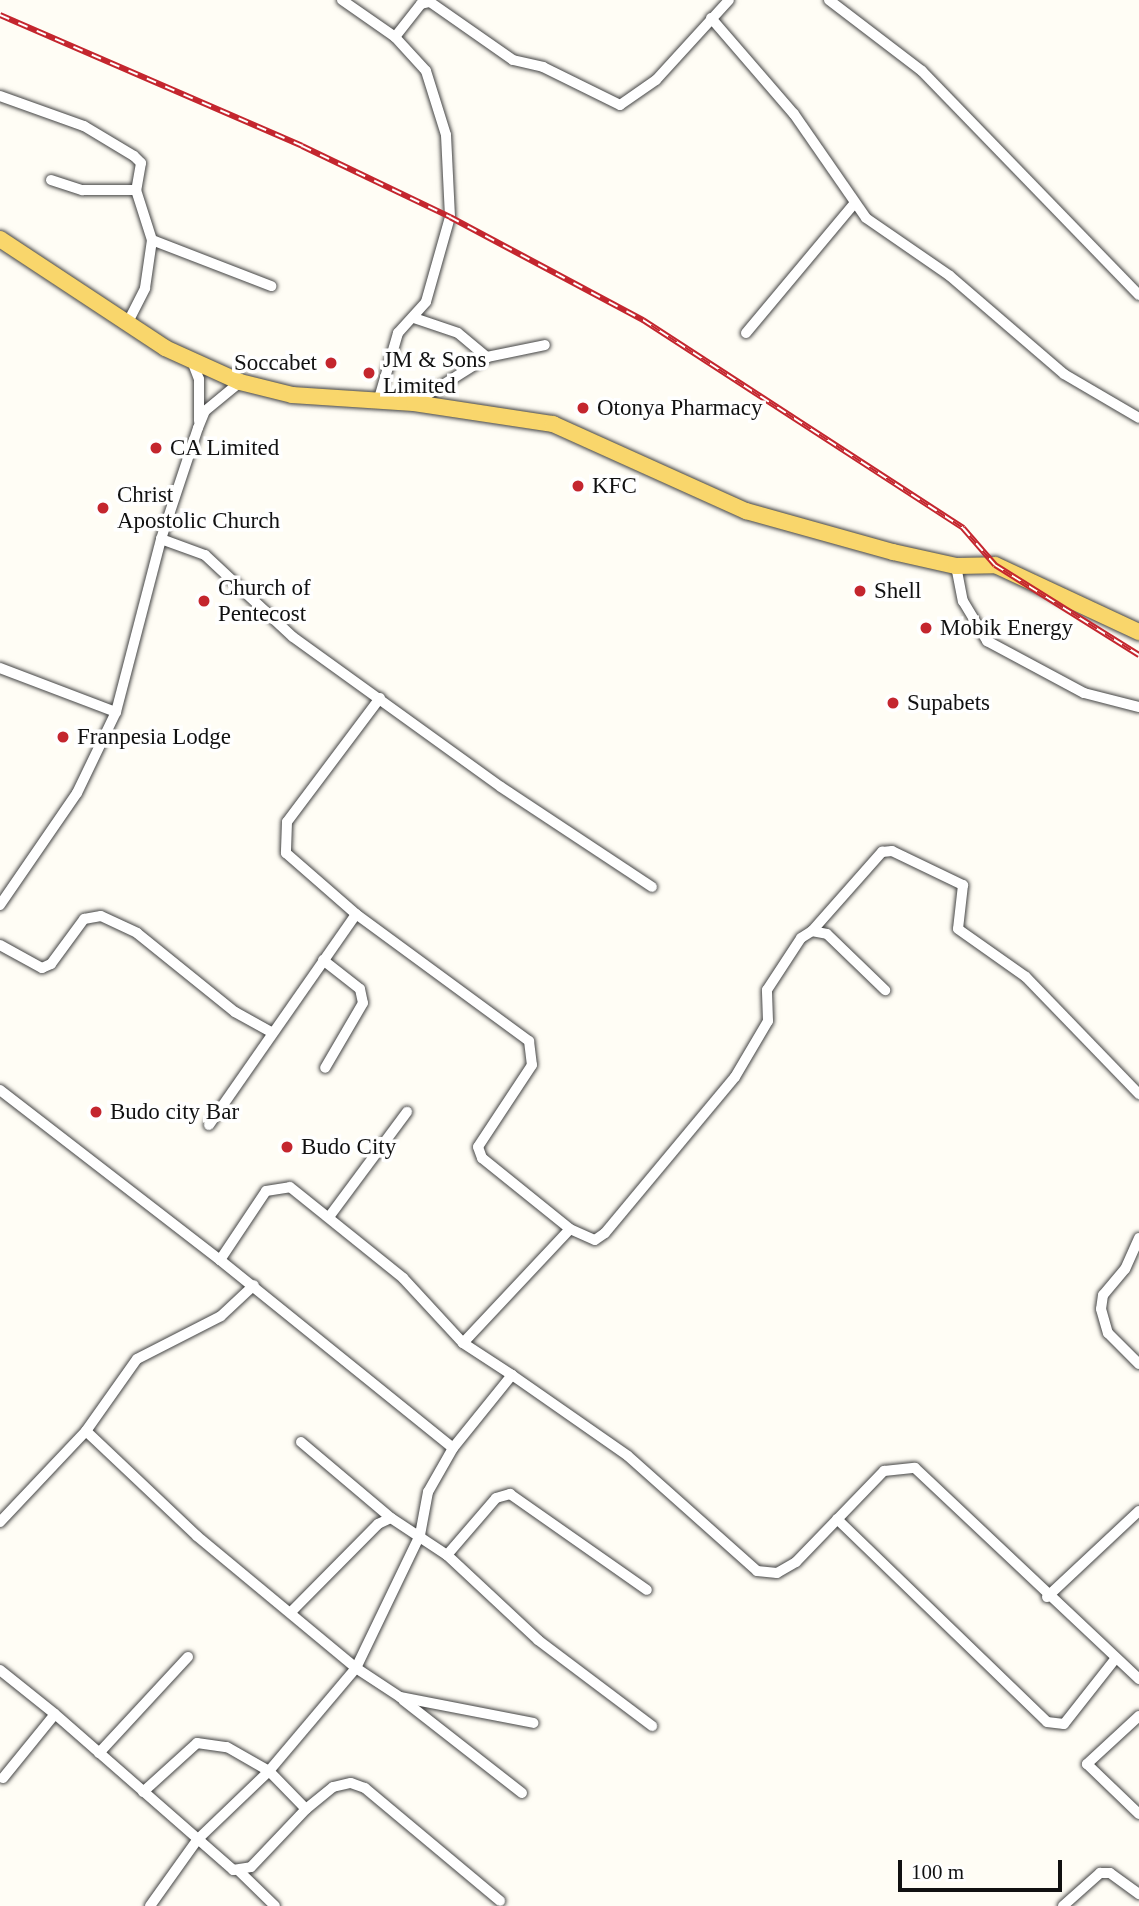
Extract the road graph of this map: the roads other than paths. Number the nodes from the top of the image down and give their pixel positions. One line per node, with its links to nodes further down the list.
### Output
1 (342, 0): 5 (street)
2 (729, 0): 4 (street)
3 (829, 0): 13 (street)
4 (711, 18): 5 (street); 9 (street)
5 (395, 37): 14 (street)
6 (0, 96): 8 (street)
7 (51, 180): 8 (street)
8 (136, 190): 11 (street)
9 (853, 204): 16 (street); 23 (street)
10 (0, 239): 15 (main road)
11 (152, 240): 12 (street); 15 (street)
12 (271, 286)
13 (1139, 295)
14 (414, 318): 18 (street); 21 (street)
15 (128, 322): 19 (main road)
16 (746, 334)
17 (545, 345): 18 (street)
18 (487, 358): 22 (street)
19 (191, 360): 20 (main road); 24 (street)
20 (240, 382): 21 (main road); 24 (street)
21 (377, 402): 22 (main road)
22 (414, 403): 26 (main road)
23 (1139, 418)
24 (198, 428): 25 (street)
25 (161, 539): 29 (street); 31 (street)
26 (956, 566): 27 (main road); 30 (street)
27 (1139, 632)
28 (0, 668): 31 (street)
29 (380, 698): 32 (street); 34 (street)
30 (1139, 707)
31 (116, 712): 33 (street)
32 (652, 887)
33 (0, 905)
34 (356, 914): 37 (street); 46 (street)
35 (812, 931): 38 (street); 42 (street); 46 (street)
36 (0, 945): 39 (street)
37 (323, 960): 39 (street); 40 (street)
38 (885, 990)
39 (273, 1033): 44 (street)
40 (325, 1068)
41 (0, 1090): 48 (street)
42 (1139, 1094)
43 (407, 1112): 45 (street)
44 (209, 1125)
45 (329, 1217): 48 (street); 50 (street)
46 (570, 1228): 50 (street)
47 (1139, 1238): 51 (street)
48 (220, 1260): 49 (street)
49 (254, 1285): 53 (street); 55 (street)
50 (464, 1343): 52 (street)
51 (1139, 1364)
52 (512, 1375): 55 (street); 58 (street)
53 (86, 1432): 59 (street); 64 (street)
54 (301, 1442): 57 (street)
55 (453, 1448): 60 (street)
56 (1139, 1511): 63 (street)
57 (391, 1518): 60 (street); 64 (street)
58 (837, 1519): 63 (street); 66 (street)
59 (0, 1522)
60 (420, 1535): 61 (street); 67 (street)
61 (447, 1555): 62 (street); 74 (street)
62 (647, 1590)
63 (1047, 1597): 66 (street)
64 (291, 1612): 67 (street)
65 (188, 1657): 75 (street)
66 (1116, 1658): 69 (street)
67 (356, 1668): 70 (street); 76 (street)
68 (0, 1670): 71 (street)
69 (1139, 1679)
70 (400, 1698): 73 (street); 79 (street)
71 (55, 1714): 75 (street); 77 (street)
72 (1139, 1716): 81 (street)
73 (534, 1723)
74 (652, 1726)
75 (99, 1753): 78 (street)
76 (269, 1772): 78 (street); 80 (street); 82 (street)
77 (3, 1778)
78 (143, 1792): 82 (street)
79 (522, 1793)
80 (306, 1809): 83 (street); 85 (street)
81 (1139, 1814)
82 (197, 1840): 83 (street); 86 (street)
83 (239, 1871): 87 (street)
84 (1139, 1894): 88 (street)
85 (500, 1900)
86 (150, 1906)
87 (275, 1906)
88 (1063, 1906)

